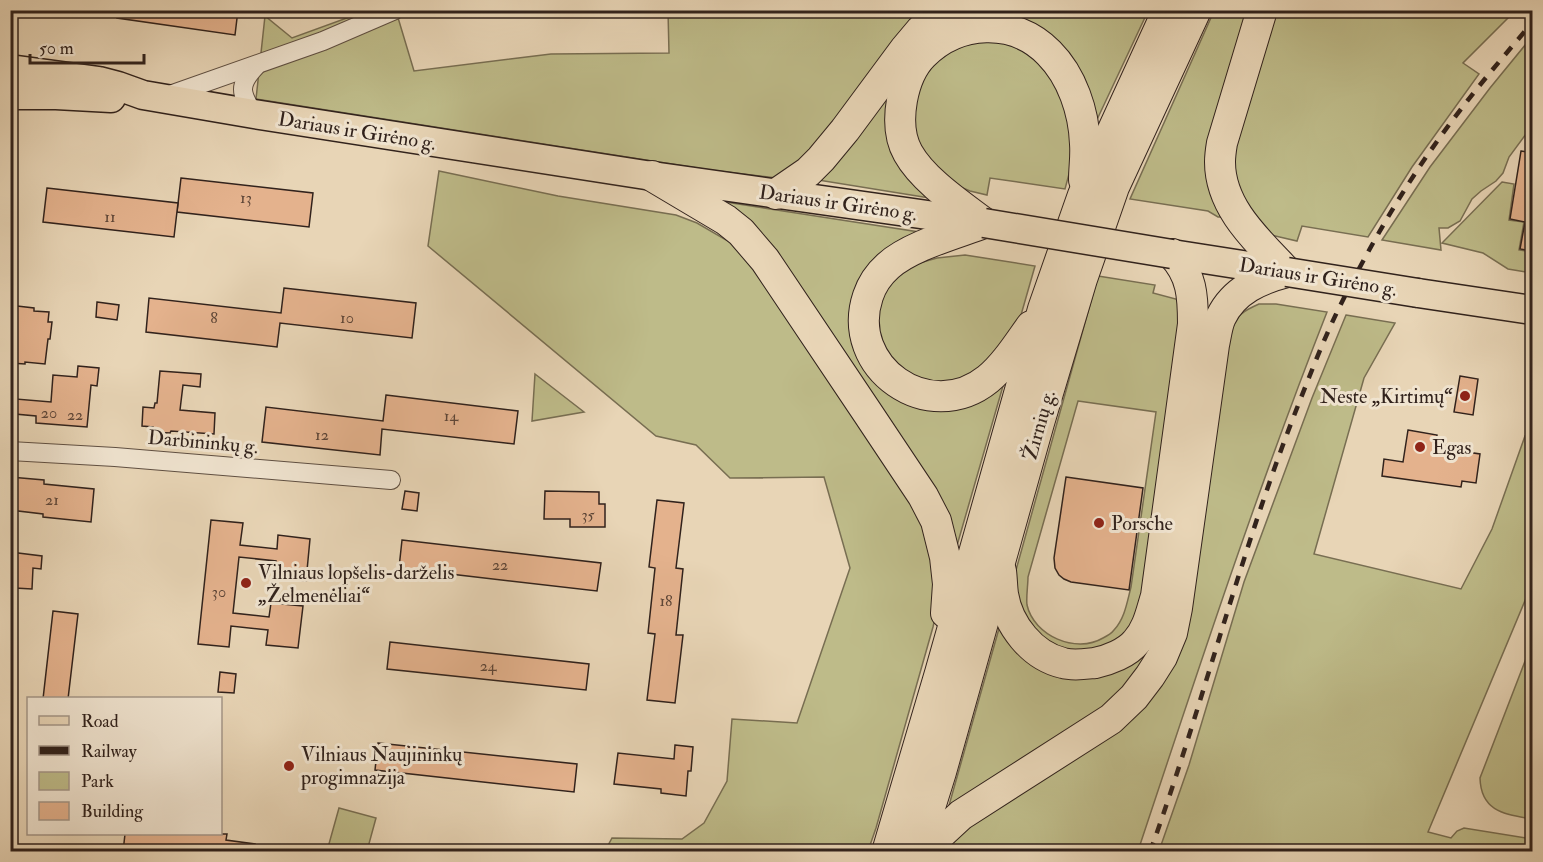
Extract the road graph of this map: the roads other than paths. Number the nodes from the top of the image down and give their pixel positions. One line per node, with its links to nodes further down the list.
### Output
1 (395, 10): 6 (street)
2 (943, 10): 12 (highway)
3 (1167, 10): 13 (highway, Žirnių g.)
4 (1196, 10): 21 (highway, Žirnių g.)
5 (1262, 10): 16 (highway)
6 (256, 66): 9 (street); 10 (street)
7 (10, 69): 9 (main road, Dariaus ir Girėno g.)
8 (10, 95): 9 (main road, Dariaus ir Girėno g.)
9 (152, 97): 10 (main road, Dariaus ir Girėno g.)
10 (254, 114): 11 (main road, Dariaus ir Girėno g.)
11 (652, 176): 12 (main road, Dariaus ir Girėno g.); 22 (highway)
12 (776, 194): 14 (main road, Dariaus ir Girėno g.)
13 (1083, 195): 14 (highway); 17 (highway, Žirnių g.)
14 (984, 224): 15 (main road, Dariaus ir Girėno g., bridge); 17 (highway)
15 (1172, 254): 16 (main road, Dariaus ir Girėno g.); 21 (highway)
16 (1287, 272): 18 (main road, Dariaus ir Girėno g., bridge); 25 (highway)
17 (1043, 309): 22 (highway, Žirnių g.)
18 (1533, 310)
19 (10, 451): 20 (street, Darbininkų g.)
20 (390, 480)
21 (1001, 559): 24 (highway, Žirnių g.)
22 (940, 673): 23 (highway)
23 (887, 852)
24 (915, 852)
25 (921, 852)

